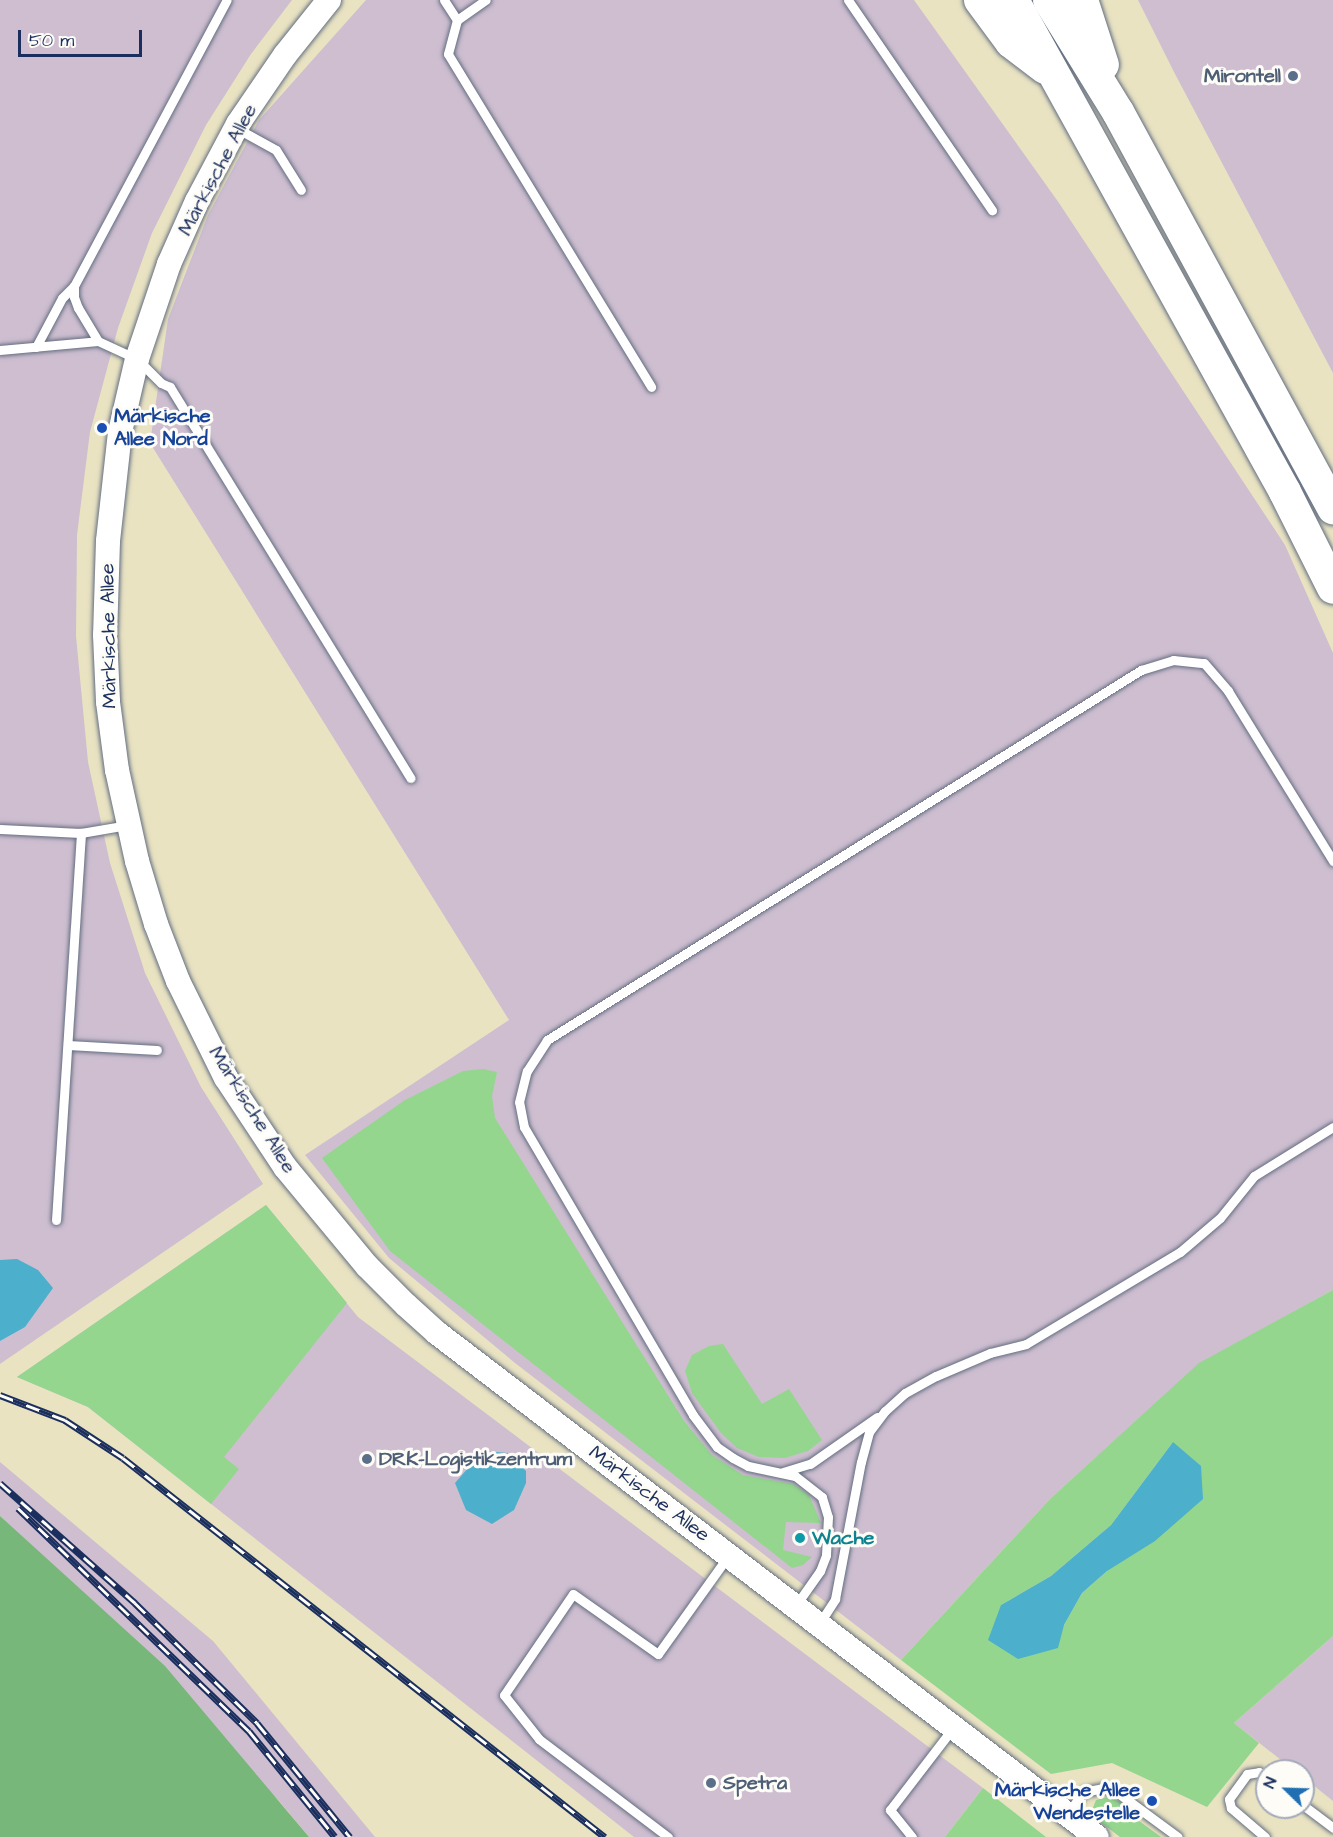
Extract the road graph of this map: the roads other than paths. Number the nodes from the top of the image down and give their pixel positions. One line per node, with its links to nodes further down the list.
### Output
1 (227, 0): 16 (lane)
2 (329, 0): 13 (street, Märkische Allee)
3 (444, 0): 10 (lane)
4 (486, 0): 10 (lane)
5 (848, 0): 15 (lane)
6 (980, 0): 11 (highway)
7 (1013, 0): 11 (highway)
8 (1049, 0): 12 (highway)
9 (1082, 0): 12 (highway)
10 (457, 20): 21 (lane)
11 (1052, 74): 23 (highway)
12 (1118, 112): 22 (highway)
13 (236, 128): 14 (lane); 20 (street, Märkische Allee)
14 (301, 190)
15 (992, 210)
16 (74, 286): 17 (lane); 18 (lane)
17 (98, 341): 18 (lane); 20 (lane)
18 (36, 348): 19 (lane)
19 (0, 350)
20 (137, 359): 24 (lane); 25 (street, Märkische Allee)
21 (651, 387)
22 (1333, 508)
23 (1333, 588)
24 (411, 778)
25 (128, 825): 27 (lane); 35 (street, Märkische Allee)
26 (0, 829): 27 (lane)
27 (81, 833): 29 (lane)
28 (1333, 861): 34 (lane)
29 (69, 1045): 30 (lane); 32 (lane)
30 (157, 1050)
31 (1333, 1127): 33 (lane)
32 (56, 1220)
33 (885, 1411): 34 (lane); 37 (lane)
34 (781, 1472): 36 (lane)
35 (729, 1555): 36 (street, Märkische Allee); 43 (lane)
36 (795, 1605): 37 (street, Märkische Allee)
37 (819, 1624): 38 (street, Märkische Allee)
38 (954, 1727): 40 (street, Märkische Allee); 44 (lane)
39 (1255, 1773): 47 (lane)
40 (1067, 1814): 45 (street, Märkische Allee); 46 (lane)
41 (1315, 1814): 42 (lane)
42 (1333, 1828)
43 (668, 1837)
44 (912, 1837)
45 (1097, 1837)
46 (1178, 1837)
47 (1265, 1837)

